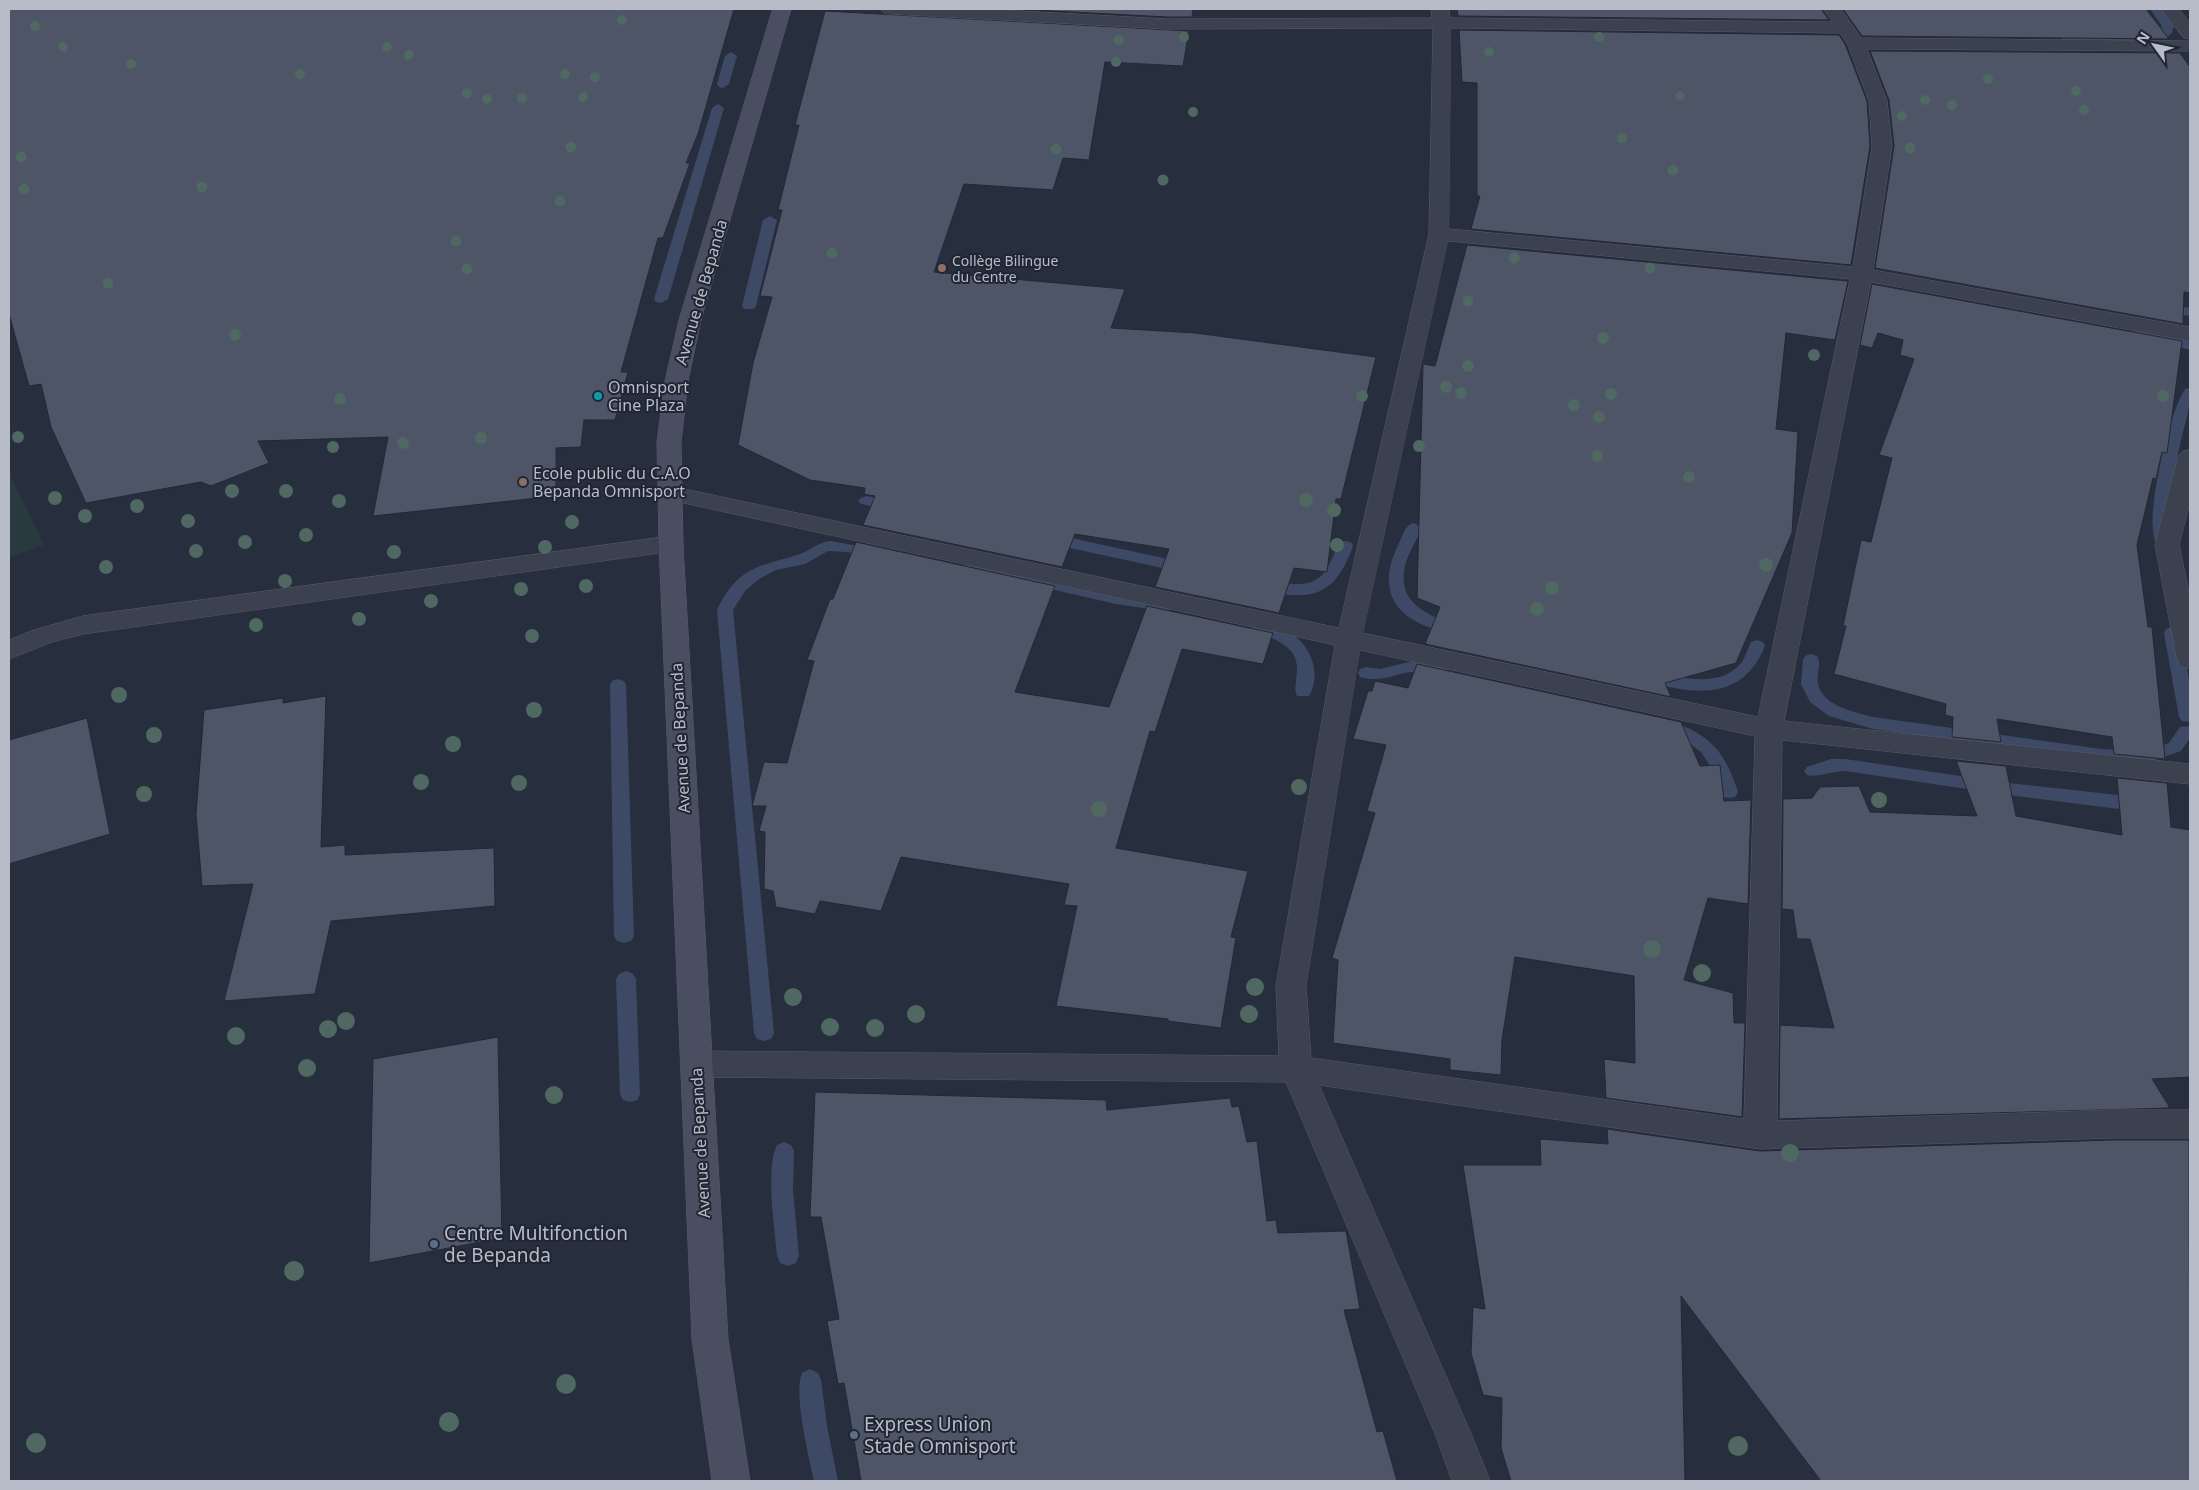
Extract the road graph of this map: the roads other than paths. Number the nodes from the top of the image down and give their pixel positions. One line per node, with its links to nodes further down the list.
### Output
1 (782, 9): 12 (main road, Avenue de Bepanda)
2 (890, 9): 4 (street)
3 (2170, 9): 6 (street)
4 (1441, 16): 5 (street); 8 (street)
5 (1844, 27): 7 (street); 9 (street)
6 (2190, 34)
7 (2190, 46)
8 (1439, 234): 9 (street); 14 (street)
9 (1862, 274): 10 (street); 17 (street)
10 (2190, 334)
11 (2190, 458): 16 (street)
12 (670, 493): 13 (main road, Avenue de Bepanda); 14 (street)
13 (671, 544): 15 (street); 19 (main road, Avenue de Bepanda)
14 (1349, 639): 17 (street); 20 (street)
15 (9, 650)
16 (2190, 660)
17 (1769, 729): 18 (street); 22 (street)
18 (2190, 774)
19 (696, 1064): 20 (street); 23 (main road, Avenue de Bepanda)
20 (1296, 1069): 22 (street); 24 (street)
21 (2190, 1124): 22 (street)
22 (1760, 1135)
23 (731, 1481)
24 (1471, 1481)

